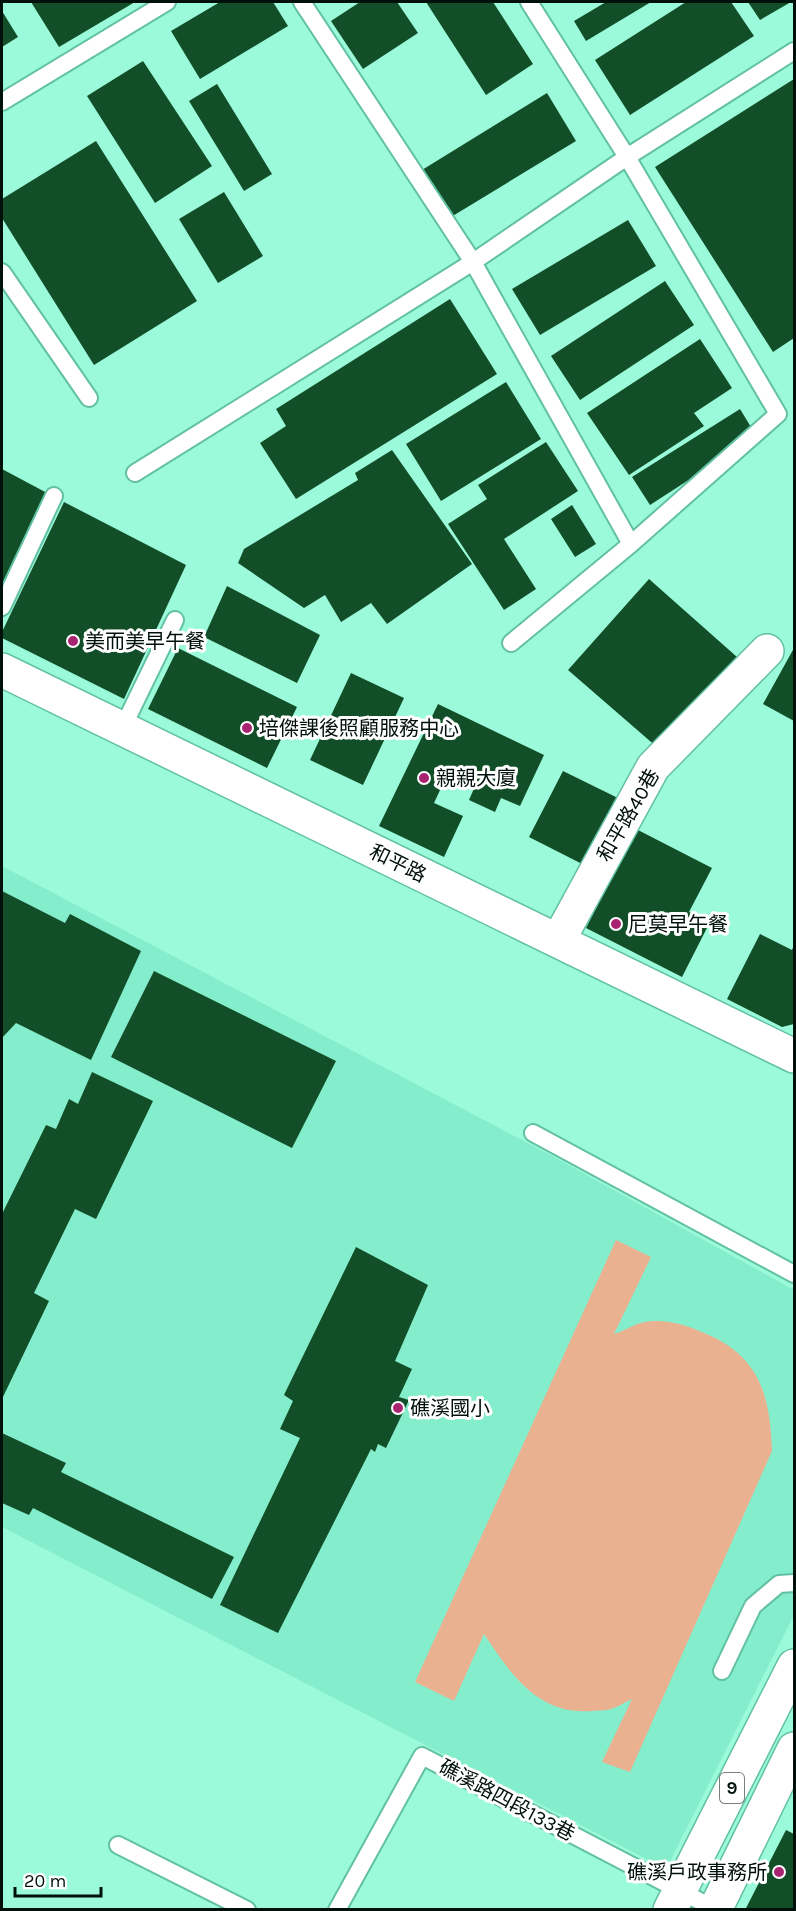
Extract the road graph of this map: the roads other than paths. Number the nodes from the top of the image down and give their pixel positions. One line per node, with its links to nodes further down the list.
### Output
1 (167, 2): 5 (lane)
2 (302, 2): 7 (lane)
3 (529, 2): 6 (lane)
4 (795, 51): 6 (lane)
5 (2, 102)
6 (627, 157): 7 (lane); 12 (lane)
7 (473, 262): 10 (lane); 12 (lane)
8 (2, 272): 9 (lane)
9 (89, 398)
10 (135, 473)
11 (54, 496): 13 (lane)
12 (631, 544): 15 (lane)
13 (2, 606)
14 (175, 620): 18 (lane)
15 (511, 643)
16 (767, 651): 19 (street, 和平路40巷)
17 (2, 670): 18 (street, 和平路)
18 (122, 729): 19 (street, 和平路)
19 (558, 941): 20 (street, 和平路)
20 (795, 1056)
21 (533, 1133): 22 (lane)
22 (795, 1274)
23 (795, 1583): 25 (lane)
24 (795, 1666): 28 (street, 9)
25 (722, 1671)
26 (795, 1749): 29 (street, 9)
27 (118, 1845): 30 (lane)
28 (675, 1900): 29 (lane, 礁溪路四段133巷); 31 (lane, 礁溪路四段133巷)
29 (715, 1909)
30 (247, 1910)
31 (337, 1910)

